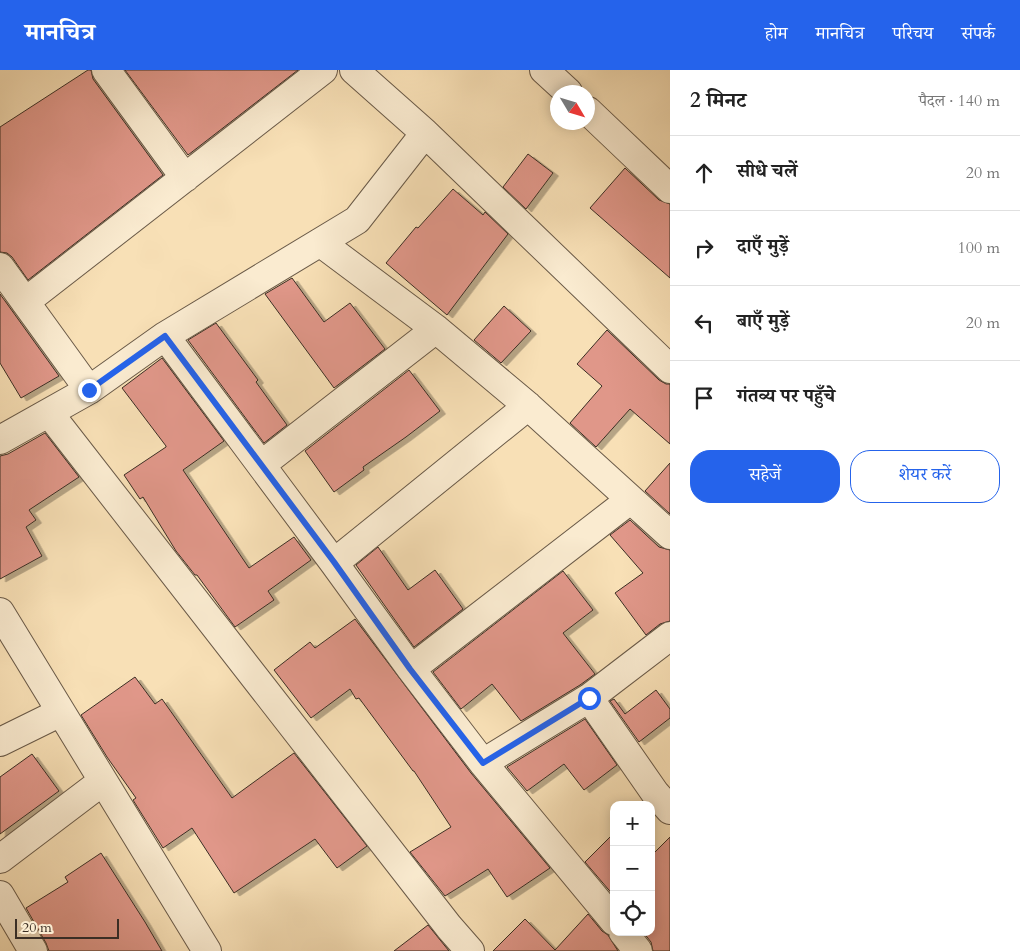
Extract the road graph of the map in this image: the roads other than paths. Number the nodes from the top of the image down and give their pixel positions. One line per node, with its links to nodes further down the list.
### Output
1 (106, 70): 8 (street)
2 (322, 70): 8 (street)
3 (354, 70): 7 (street)
4 (544, 70): 5 (street)
5 (560, 85)
6 (595, 118): 9 (street)
7 (425, 133): 10 (street); 15 (street)
8 (185, 178): 12 (street)
9 (670, 189)
10 (321, 243): 13 (street); 14 (street)
11 (0, 267): 12 (street)
12 (25, 302): 16 (street)
13 (436, 329): 17 (street); 20 (street)
14 (165, 336): 16 (street); 20 (street)
15 (668, 364)
16 (89, 390): 18 (street)
17 (528, 406): 21 (street); 23 (street)
18 (49, 413): 19 (street); 39 (street)
19 (0, 440)
20 (261, 465): 23 (street)
21 (630, 500): 22 (street); 26 (street)
22 (670, 535)
23 (334, 562): 26 (street)
24 (0, 612): 28 (street)
25 (670, 636): 27 (street)
26 (410, 669): 30 (street)
27 (589, 698): 30 (street); 32 (street)
28 (61, 712): 29 (street); 31 (street)
29 (0, 742)
30 (483, 763): 35 (street)
31 (103, 781): 33 (street); 38 (street)
32 (665, 793)
33 (0, 859)
34 (0, 895): 37 (street)
35 (610, 916)
36 (626, 936): 40 (street)
37 (33, 951)
38 (207, 951)
39 (470, 951)
40 (638, 951)

